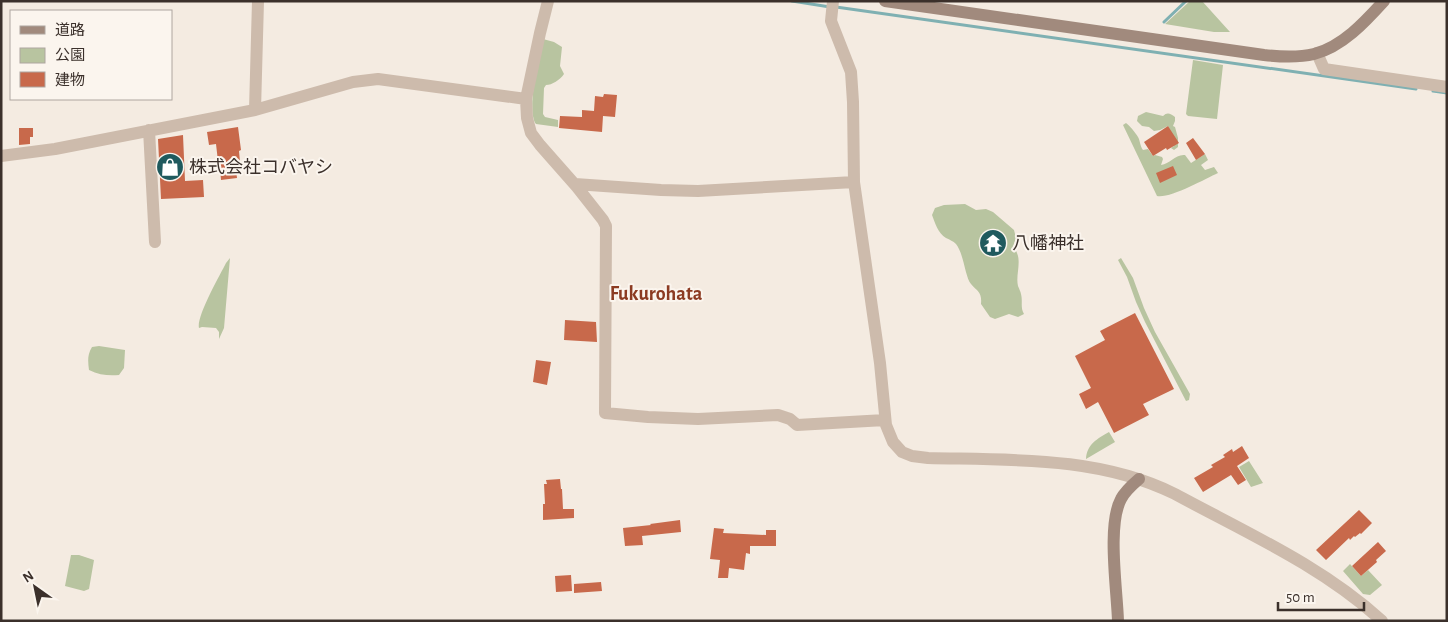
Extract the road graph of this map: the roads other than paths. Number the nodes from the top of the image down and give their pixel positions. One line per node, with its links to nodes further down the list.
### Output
1 (258, 1): 9 (street)
2 (548, 1): 8 (street)
3 (885, 1): 6 (street)
4 (1384, 1): 6 (street)
5 (833, 4): 12 (street)
6 (1317, 53): 7 (street)
7 (1447, 87)
8 (526, 100): 9 (street); 13 (street)
9 (255, 110): 10 (street)
10 (149, 130): 11 (street); 14 (street)
11 (1, 156)
12 (854, 182): 13 (street); 15 (street)
13 (574, 184): 15 (street)
14 (155, 242)
15 (886, 420): 16 (street)
16 (1139, 479): 17 (street); 18 (street)
17 (1118, 621)
18 (1382, 621)

